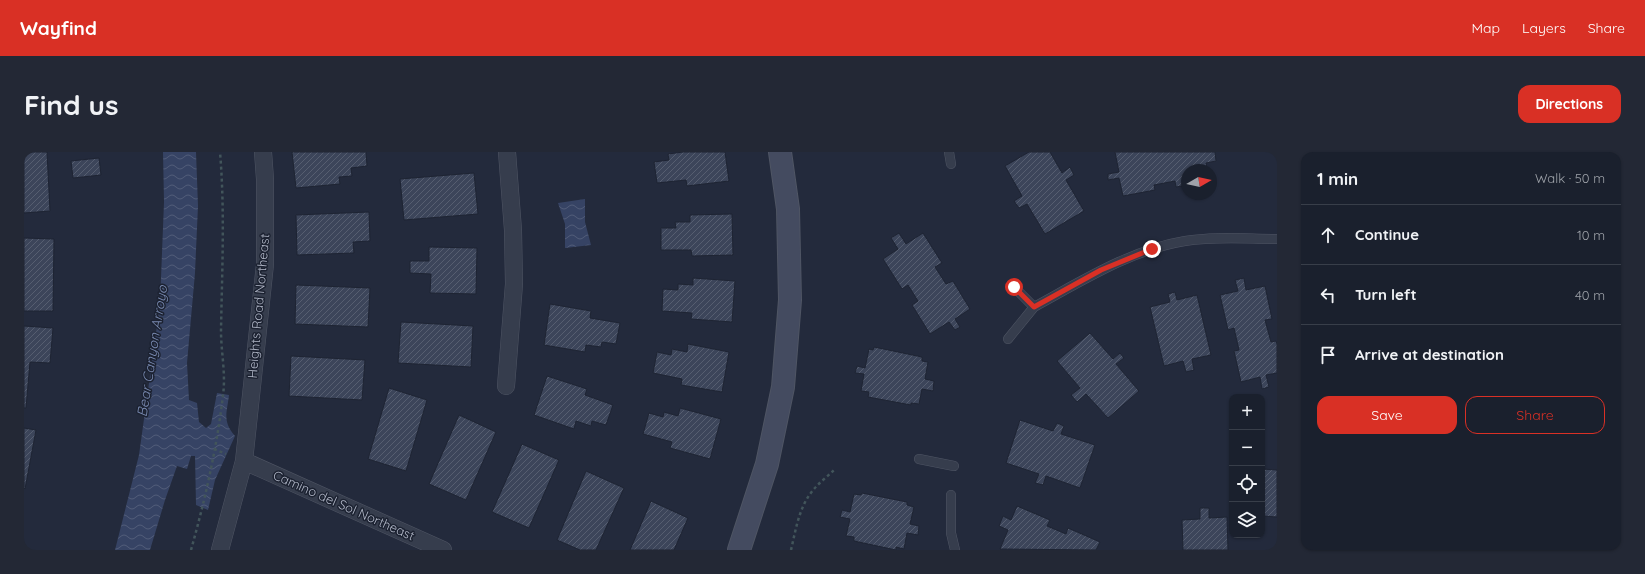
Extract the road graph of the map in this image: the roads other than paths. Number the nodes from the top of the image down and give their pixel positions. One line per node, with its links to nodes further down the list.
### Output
1 (263, 152): 12 (street, Heights Road Northeast)
2 (507, 152): 10 (street)
3 (780, 152): 18 (street)
4 (948, 152): 5 (lane)
5 (951, 164)
6 (1277, 239): 8 (lane)
7 (1014, 287): 8 (lane)
8 (1034, 307): 9 (lane)
9 (1008, 339)
10 (506, 386)
11 (919, 459): 13 (lane)
12 (244, 461): 15 (street, Camino del Sol Northeast); 16 (street, Heights Road Northeast)
13 (954, 466)
14 (951, 495): 19 (lane)
15 (421, 546): 17 (street, Camino del Sol Northeast)
16 (220, 550)
17 (443, 550)
18 (739, 550)
19 (955, 550)

